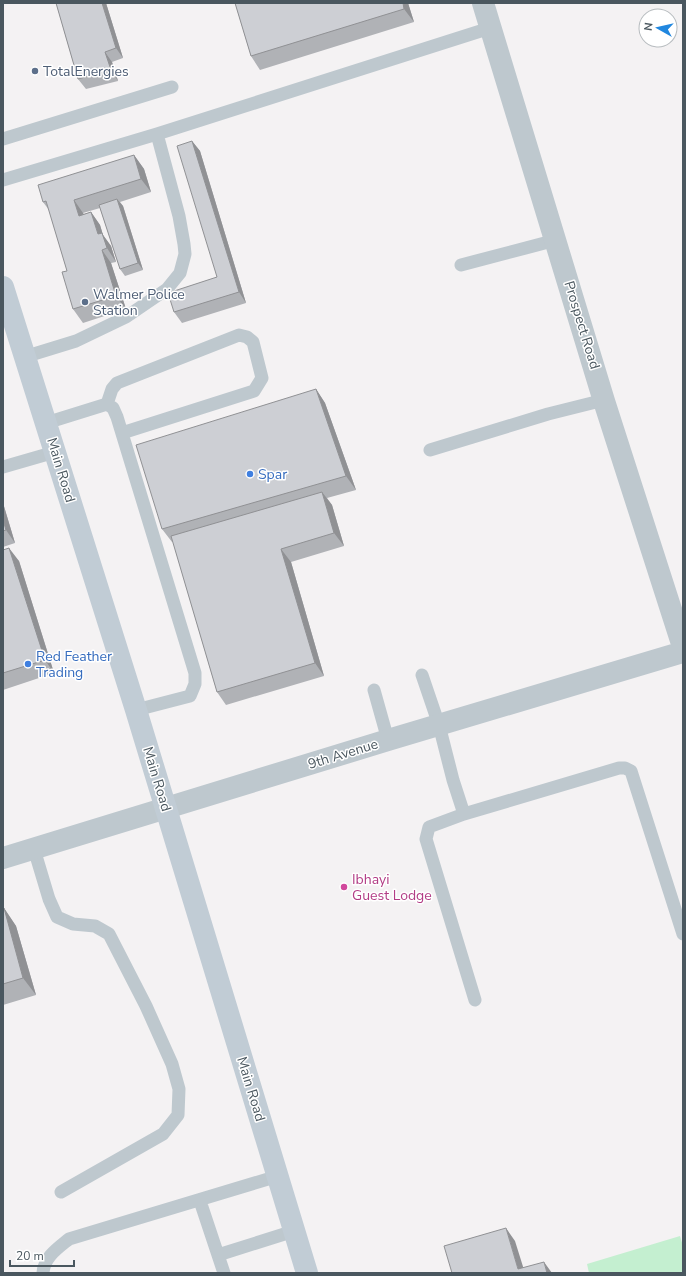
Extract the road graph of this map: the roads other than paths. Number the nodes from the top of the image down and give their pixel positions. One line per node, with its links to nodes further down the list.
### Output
1 (483, 3): 2 (street, Prospect Road)
2 (490, 28): 4 (lane); 7 (street, Prospect Road)
3 (172, 86): 5 (lane)
4 (157, 134): 6 (lane); 10 (lane)
5 (3, 139)
6 (3, 180)
7 (556, 240): 8 (lane); 11 (street, Prospect Road)
8 (461, 265)
9 (3, 287): 10 (main road, Main Road)
10 (24, 357): 13 (main road, Main Road)
11 (604, 400): 15 (lane); 18 (street, Prospect Road)
12 (107, 404): 13 (lane); 14 (lane); 14 (lane)
13 (46, 423): 16 (main road, Main Road)
14 (122, 433): 22 (lane)
15 (430, 450)
16 (55, 452): 17 (lane); 22 (main road, Main Road)
17 (3, 467)
18 (683, 647)
19 (683, 652): 23 (street, 9th Avenue)
20 (422, 675): 23 (lane)
21 (374, 690): 24 (lane)
22 (136, 710): 25 (main road, Main Road)
23 (439, 725): 24 (street, 9th Avenue); 26 (lane)
24 (388, 740): 25 (street, 9th Avenue)
25 (165, 809): 27 (street, 9th Avenue); 31 (main road, Main Road)
26 (464, 814): 29 (lane); 30 (lane)
27 (34, 849): 28 (street, 9th Avenue); 32 (lane)
28 (3, 858)
29 (683, 934)
30 (475, 1000)
31 (278, 1176): 33 (lane); 34 (main road, Main Road)
32 (61, 1192)
33 (200, 1201): 35 (lane); 36 (lane)
34 (294, 1231): 35 (lane); 38 (main road, Main Road)
35 (218, 1255): 37 (lane)
36 (43, 1273)
37 (224, 1273)
38 (307, 1273)

